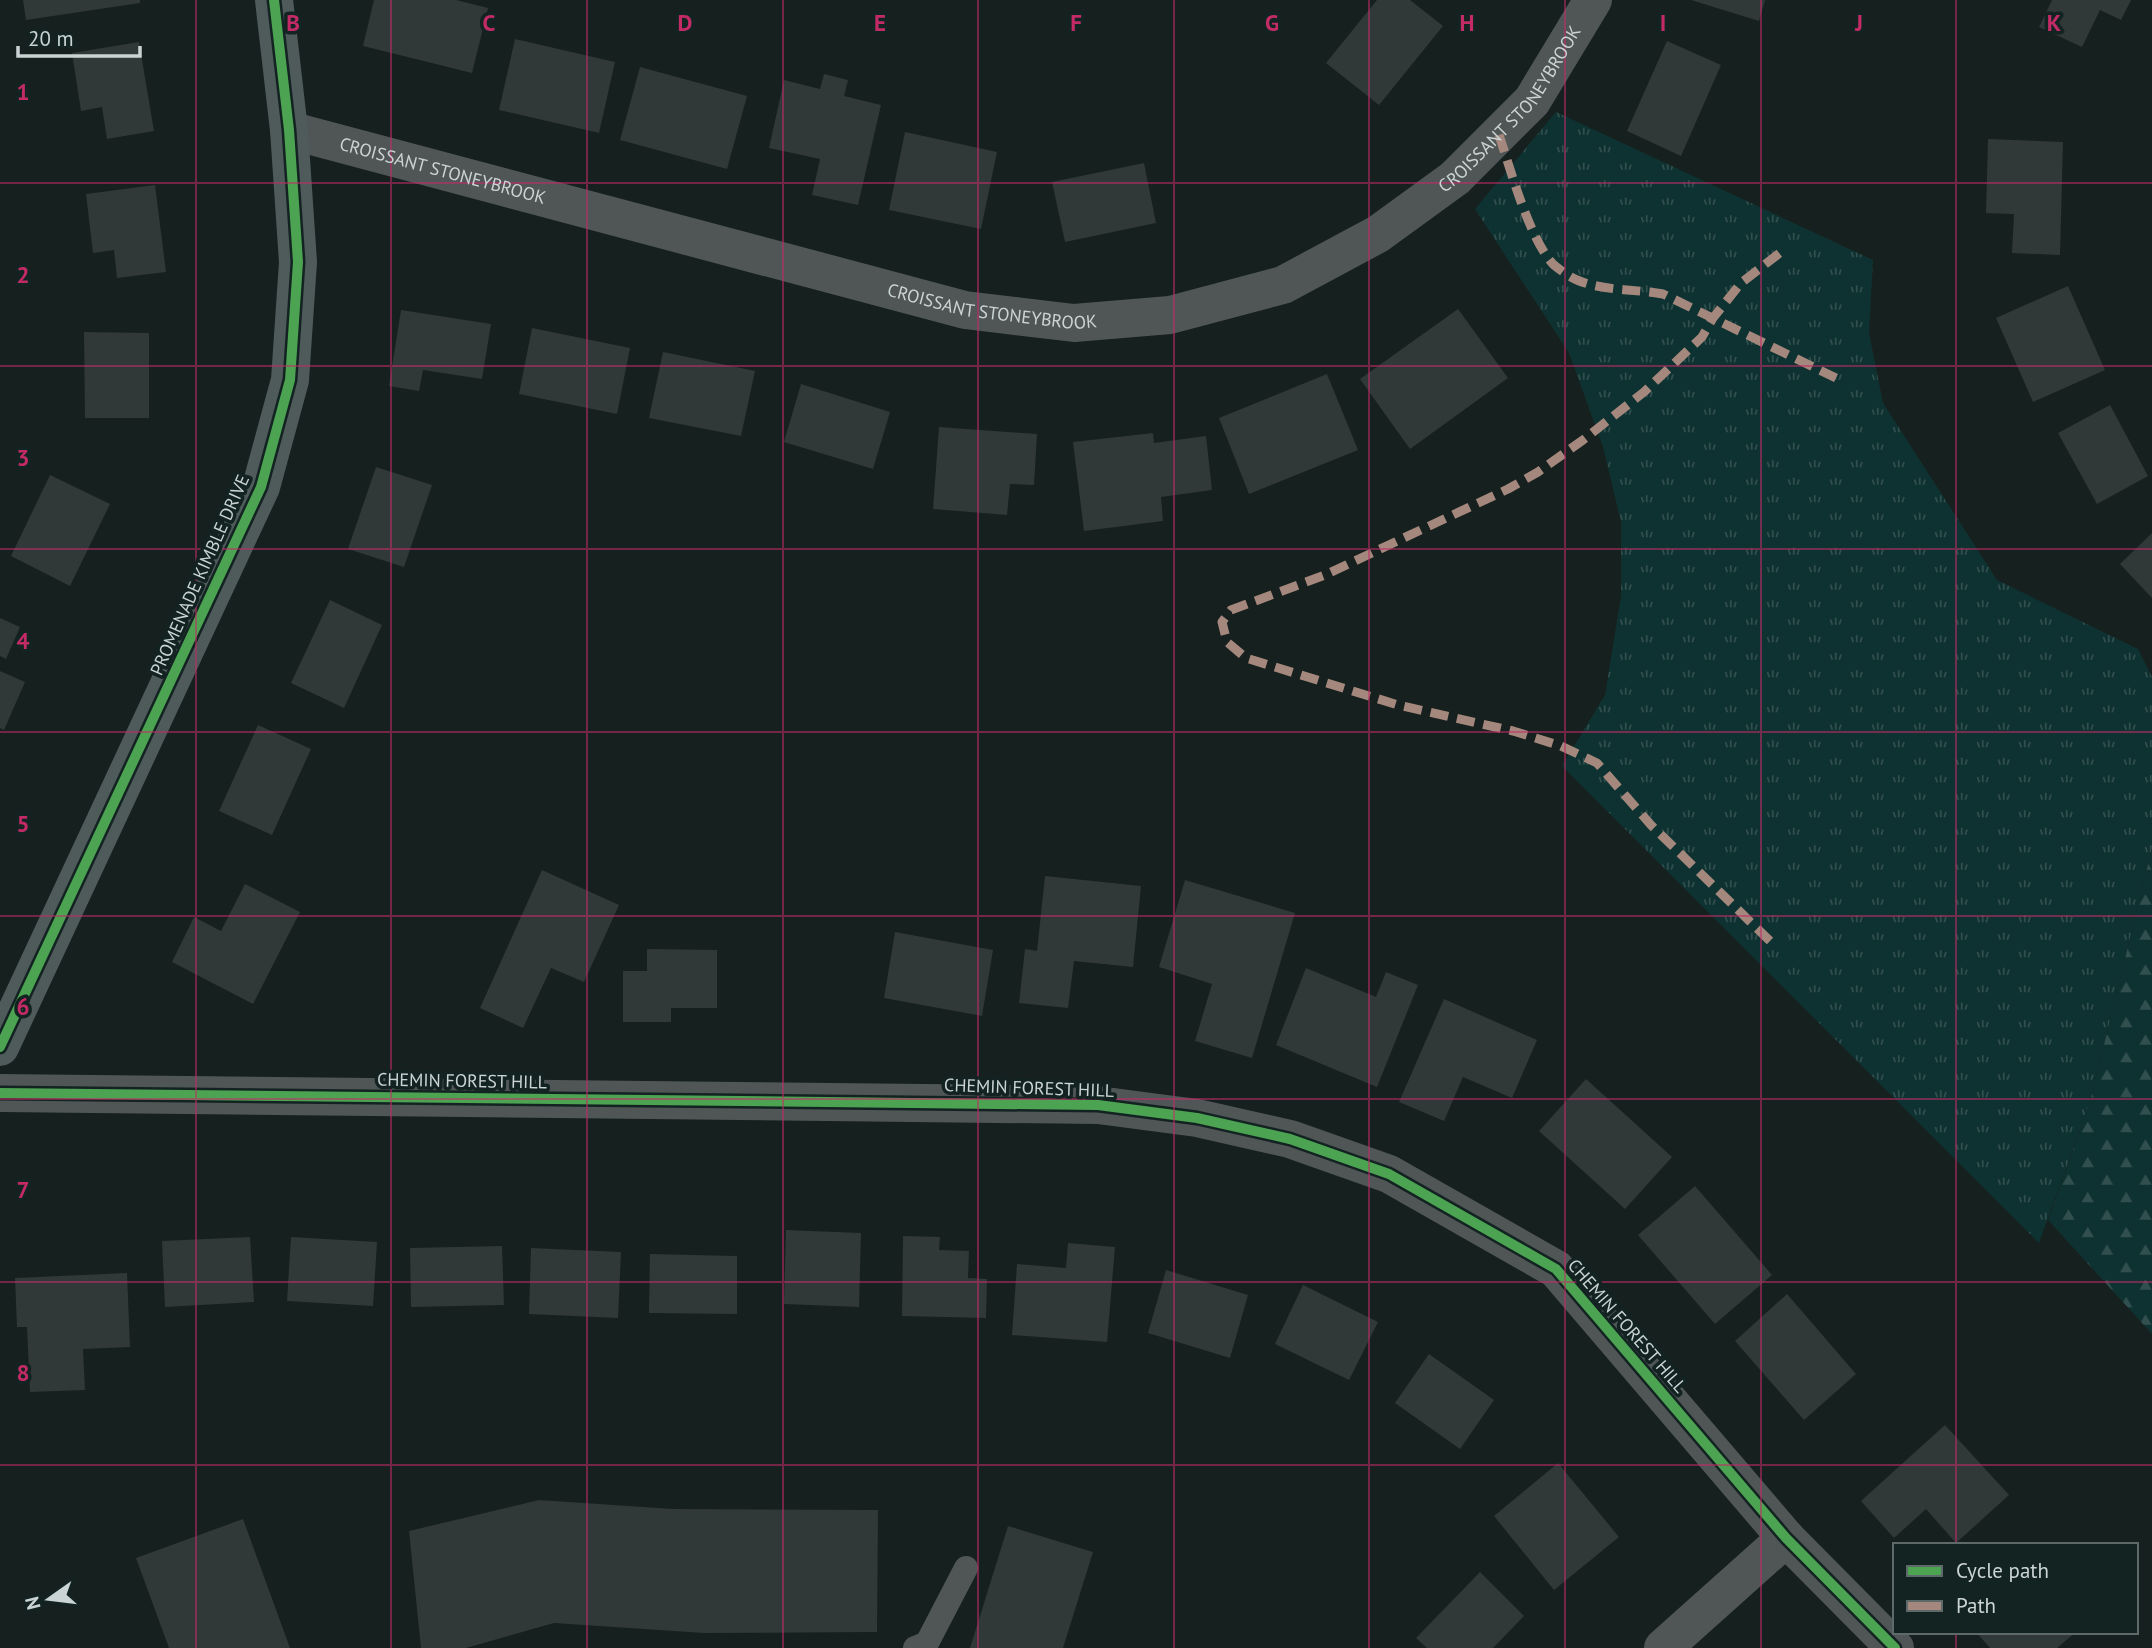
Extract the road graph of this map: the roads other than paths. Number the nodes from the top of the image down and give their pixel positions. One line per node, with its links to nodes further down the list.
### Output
1 (274, 0): 3 (street, PROMENADE KIMBLE DRIVE)
2 (1594, 0): 3 (street, CROISSANT STONEYBROOK)
3 (289, 130): 4 (street, PROMENADE KIMBLE DRIVE)
4 (0, 1047)
5 (0, 1093): 6 (street, CHEMIN FOREST HILL)
6 (1786, 1538): 9 (street); 10 (street, CHEMIN FOREST HILL)
7 (966, 1569): 8 (lane)
8 (915, 1648)
9 (1663, 1648)
10 (1895, 1648)

